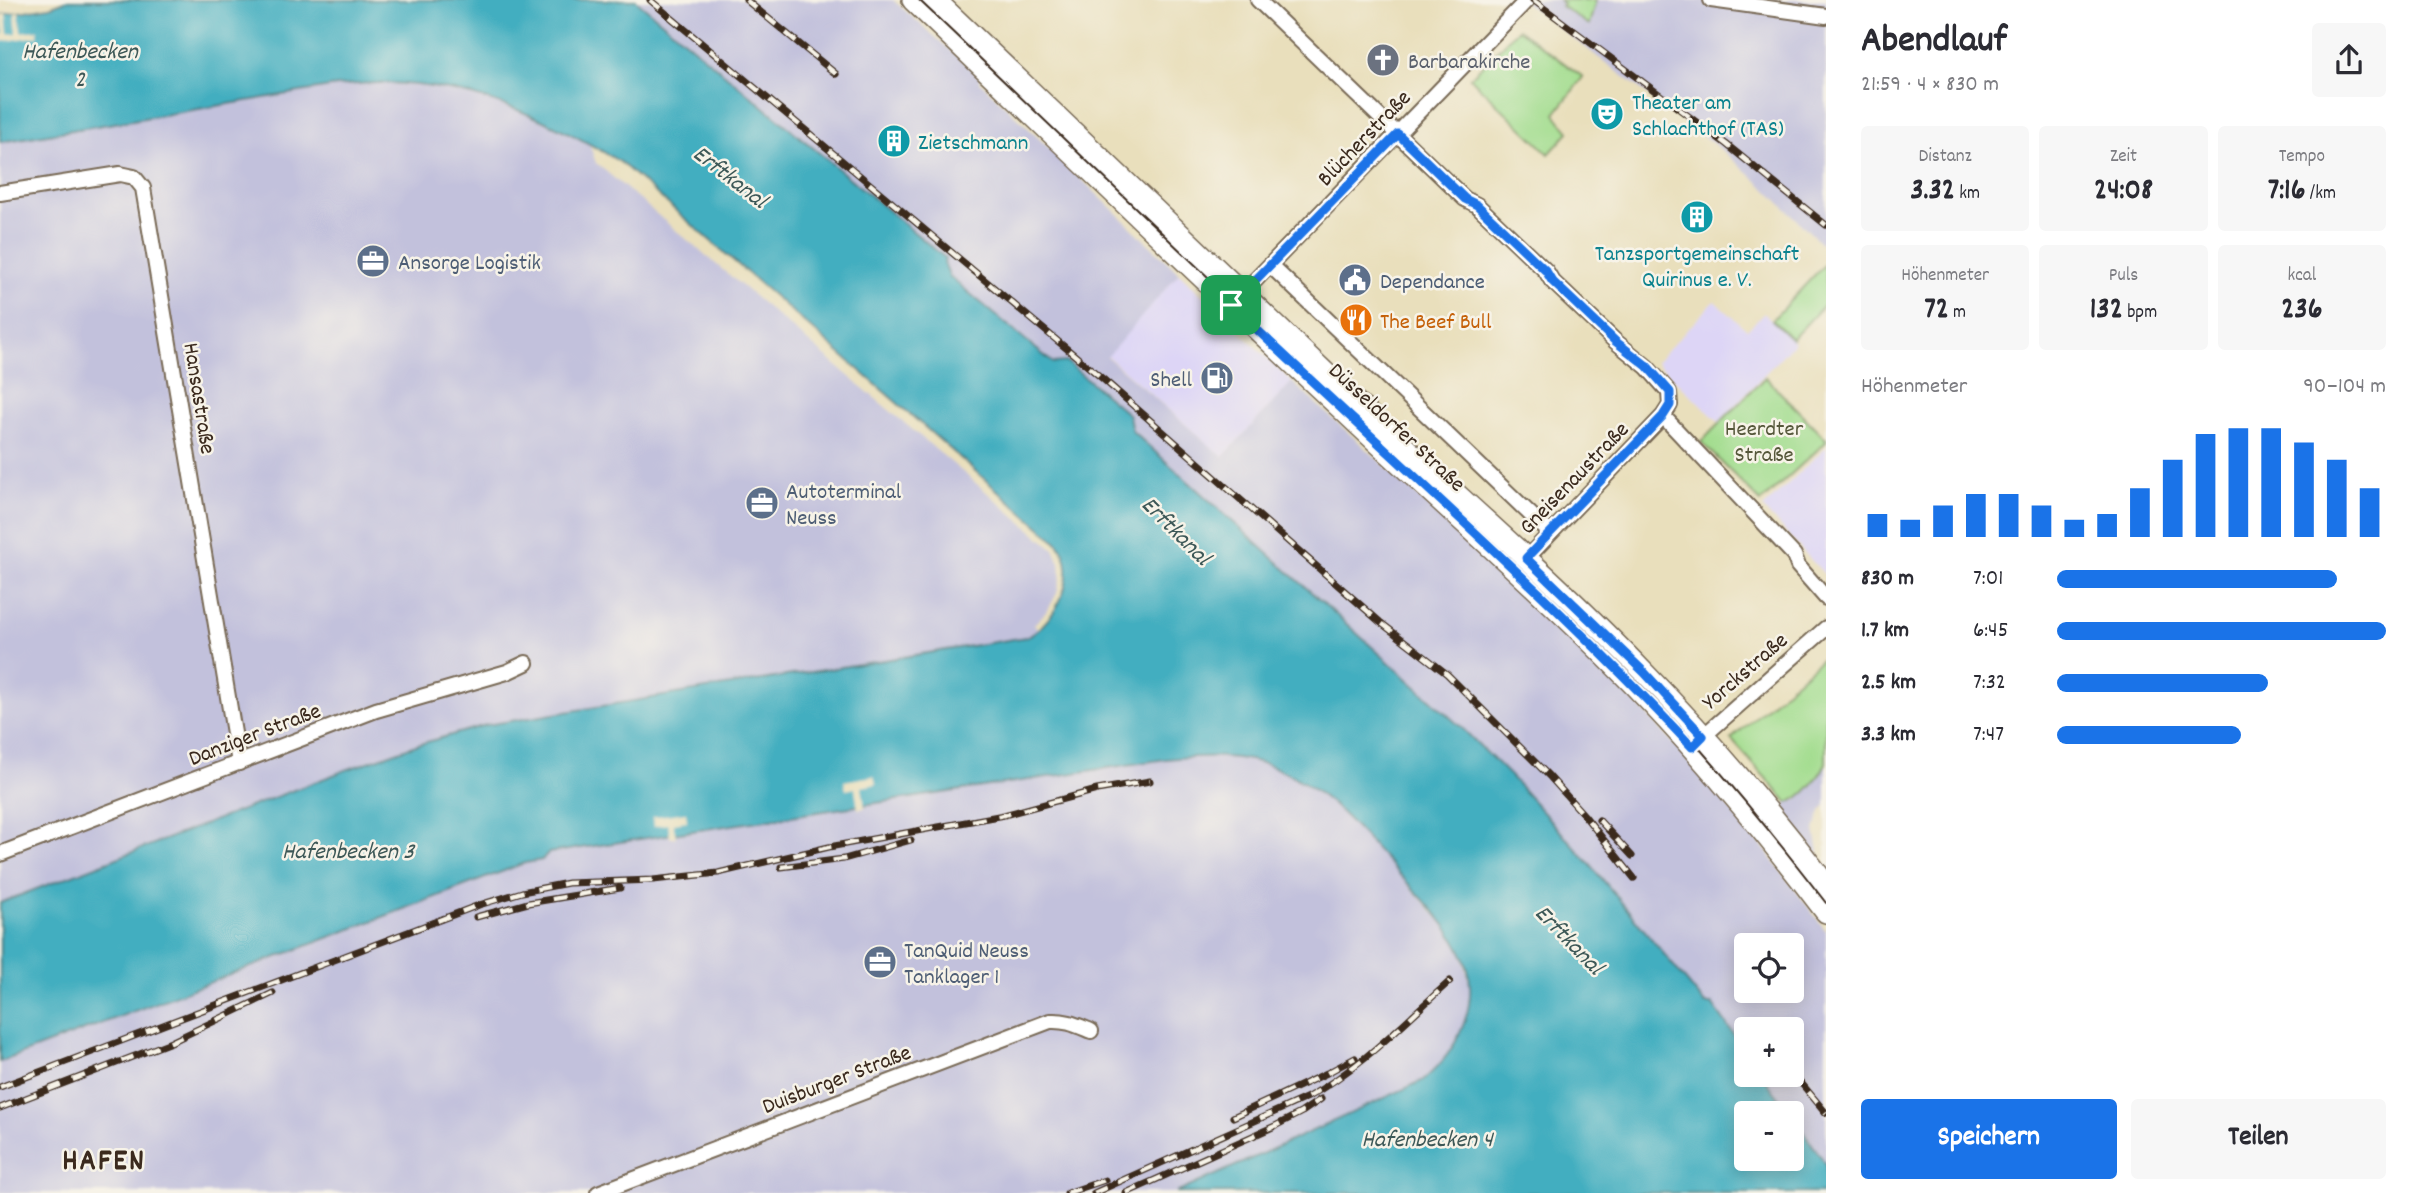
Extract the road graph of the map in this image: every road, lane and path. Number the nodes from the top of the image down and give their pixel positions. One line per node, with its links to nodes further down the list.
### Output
1 (912, 0): 10 (main road, Düsseldorfer Straße)
2 (935, 0): 10 (main road, Düsseldorfer Straße)
3 (1258, 0): 7 (street)
4 (1527, 0): 7 (street, Blücherstraße)
5 (1711, 0): 6 (street)
6 (1826, 16)
7 (1398, 134): 9 (street, Blücherstraße); 11 (street)
8 (0, 193): 18 (street, Hansastraße)
9 (1270, 265): 10 (street, Blücherstraße); 12 (street, Düsseldorfer Straße)
10 (1237, 299): 13 (main road, Düsseldorfer Straße)
11 (1663, 416): 12 (street, Gneisenaustraße); 14 (street)
12 (1550, 533): 13 (street, Gneisenaustraße)
13 (1521, 564): 17 (main road, Düsseldorfer Straße)
14 (1826, 598)
15 (1826, 628): 17 (street, Yorckstraße)
16 (526, 663): 18 (street, Danziger Straße)
17 (1698, 741): 20 (main road, Düsseldorfer Straße); 21 (main road, Düsseldorfer Straße)
18 (239, 763): 19 (street, Danziger Straße)
19 (0, 854)
20 (1826, 885)
21 (1826, 912)
22 (1091, 1031): 23 (street, Duisburger Straße)
23 (598, 1193)

